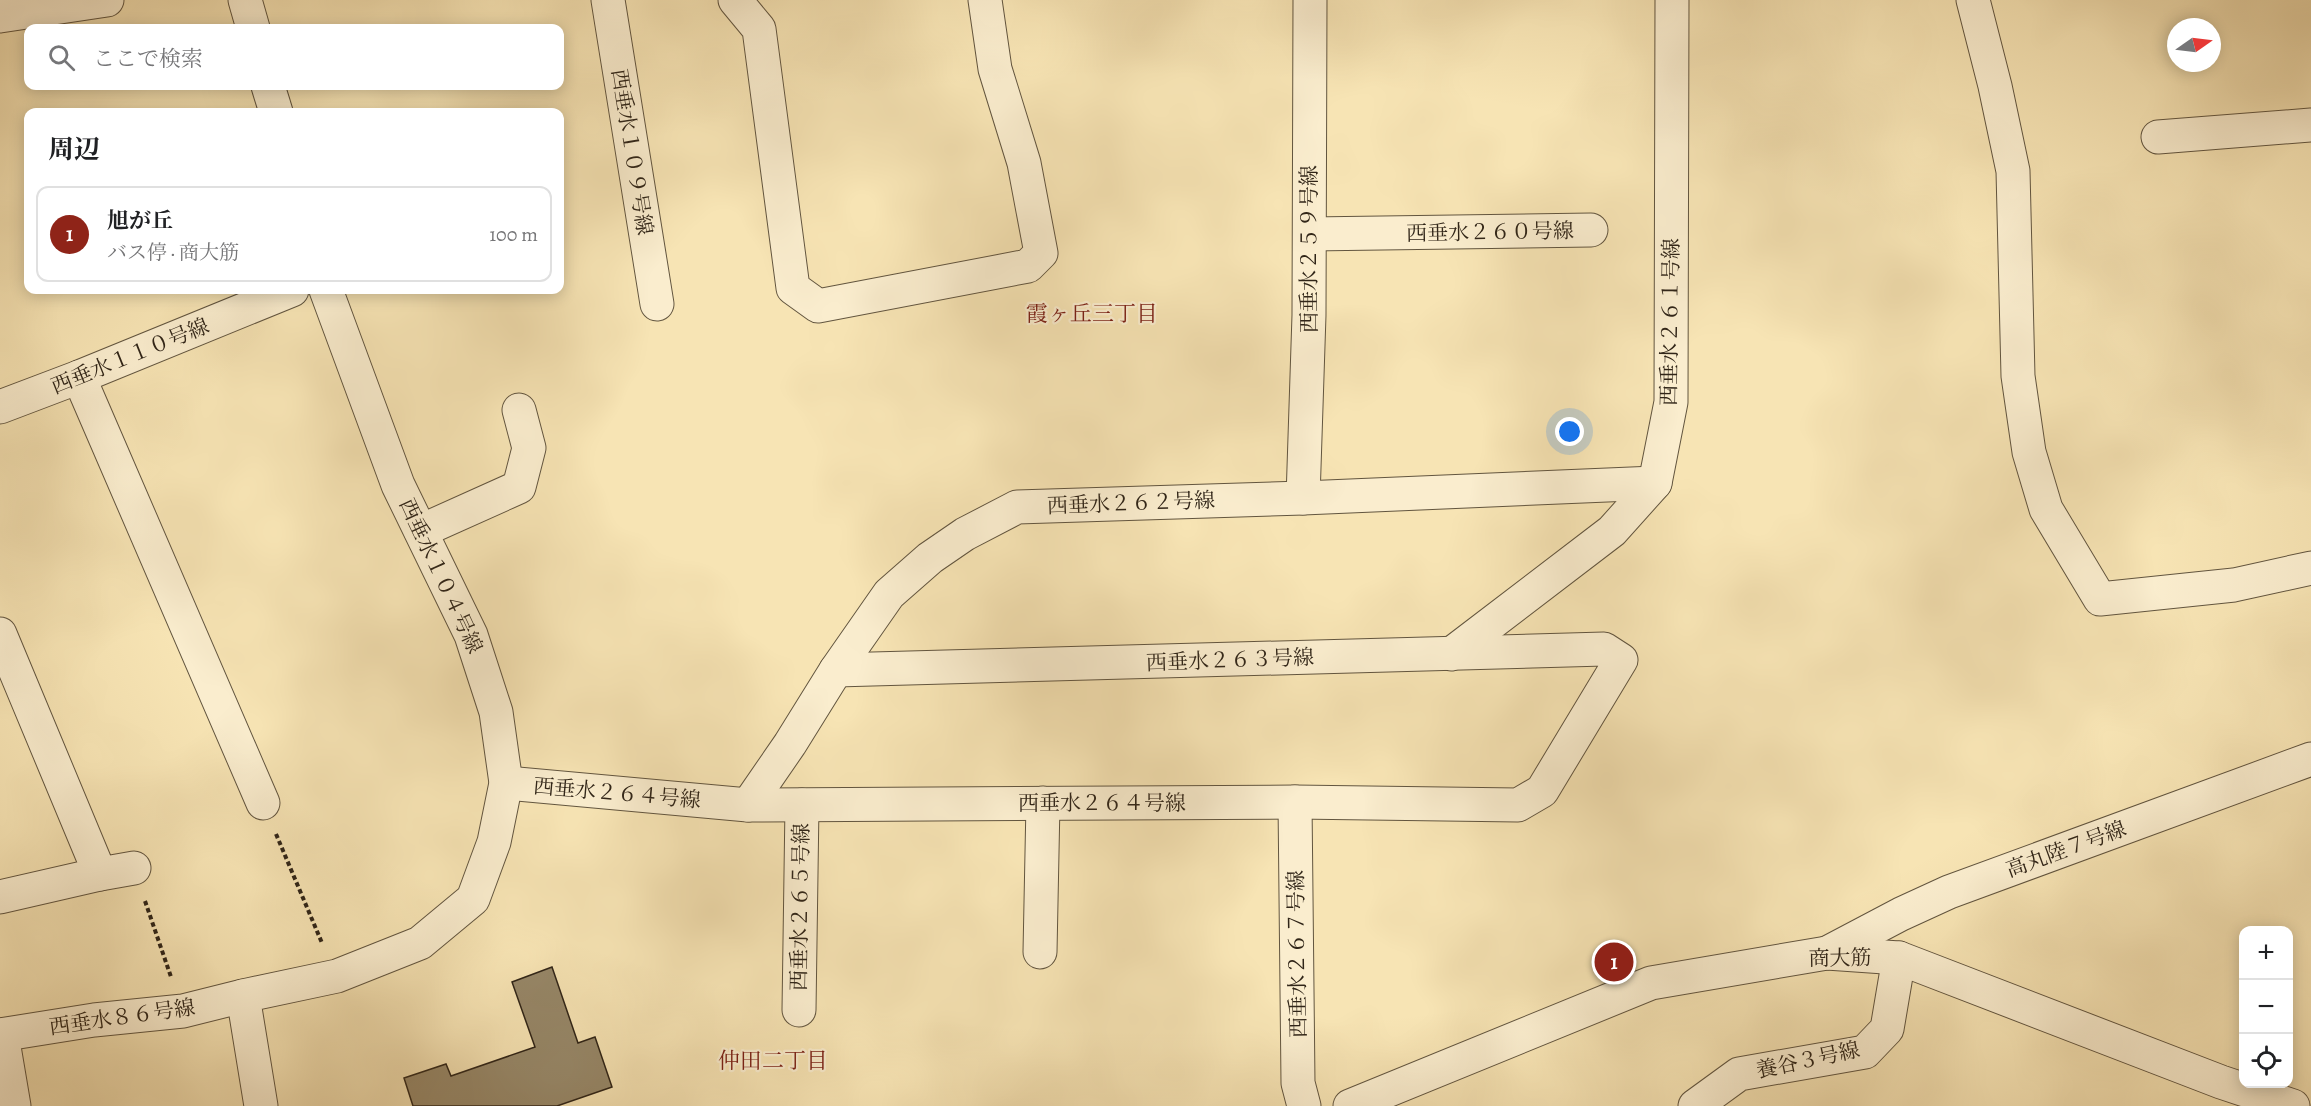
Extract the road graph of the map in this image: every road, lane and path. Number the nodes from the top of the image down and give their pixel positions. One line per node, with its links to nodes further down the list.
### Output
1 (99, 0): 9 (street)
2 (245, 0): 10 (street)
3 (608, 0): 19 (street, 西垂水１０９号線)
4 (735, 0): 5 (street)
5 (985, 0)
6 (1310, 0): 16 (street, 西垂水２５９号線)
7 (1672, 0): 23 (street, 西垂水２６１号線)
8 (1973, 0): 26 (street)
9 (0, 16)
10 (252, 24)
11 (269, 90): 12 (street)
12 (275, 108)
13 (2311, 125): 14 (street)
14 (2158, 136)
15 (1591, 230): 16 (street, 西垂水２６０号線)
16 (1310, 234): 24 (street, 西垂水２５９号線)
17 (282, 294): 20 (street, 西垂水１１０号線)
18 (327, 294): 25 (street, 西垂水１０４号線)
19 (657, 304)
20 (79, 378): 21 (street, 西垂水１１０号線); 34 (street)
21 (0, 407)
22 (519, 410): 25 (street)
23 (1655, 483): 24 (street, 西垂水２６２号線); 28 (street)
24 (1303, 498): 30 (street, 西垂水２６２号線)
25 (421, 531): 32 (street, 西垂水１０４号線)
26 (2311, 568)
27 (0, 633): 39 (street)
28 (1450, 654): 29 (street, 西垂水２６３号線); 30 (street, 西垂水２６３号線)
29 (1621, 660): 33 (street, 西垂水２６４号線)
30 (836, 670): 36 (street, 西垂水２６２号線)
31 (2311, 759): 42 (street, 高丸陸７号線)
32 (506, 783): 36 (street, 西垂水２６４号線); 44 (street, 西垂水１０４号線)
33 (1295, 802): 35 (street, 西垂水２６４号線); 51 (street, 西垂水２６７号線)
34 (263, 803): 44 (path)
35 (1042, 803): 37 (street, 西垂水２６４号線); 41 (street)
36 (748, 805): 37 (street, 西垂水２６４号線)
37 (802, 805): 46 (street, 西垂水２６５号線)
38 (134, 868): 39 (street); 47 (path)
39 (100, 874): 40 (street)
40 (0, 897)
41 (1040, 952)
42 (1827, 954): 43 (street, 商大筋); 52 (street, 商大筋)
43 (1899, 958): 53 (street, 養谷３号線); 54 (street, 商大筋)
44 (337, 976): 45 (street, 西垂水１０４号線)
45 (243, 996): 47 (street, 西垂水８６号線); 50 (street)
46 (799, 1010)
47 (183, 1011): 48 (street, 西垂水８６号線)
48 (1, 1035): 49 (street)
49 (14, 1106)
50 (261, 1106)
51 (1304, 1106)
52 (1350, 1106)
53 (1695, 1106)
54 (2293, 1106)

